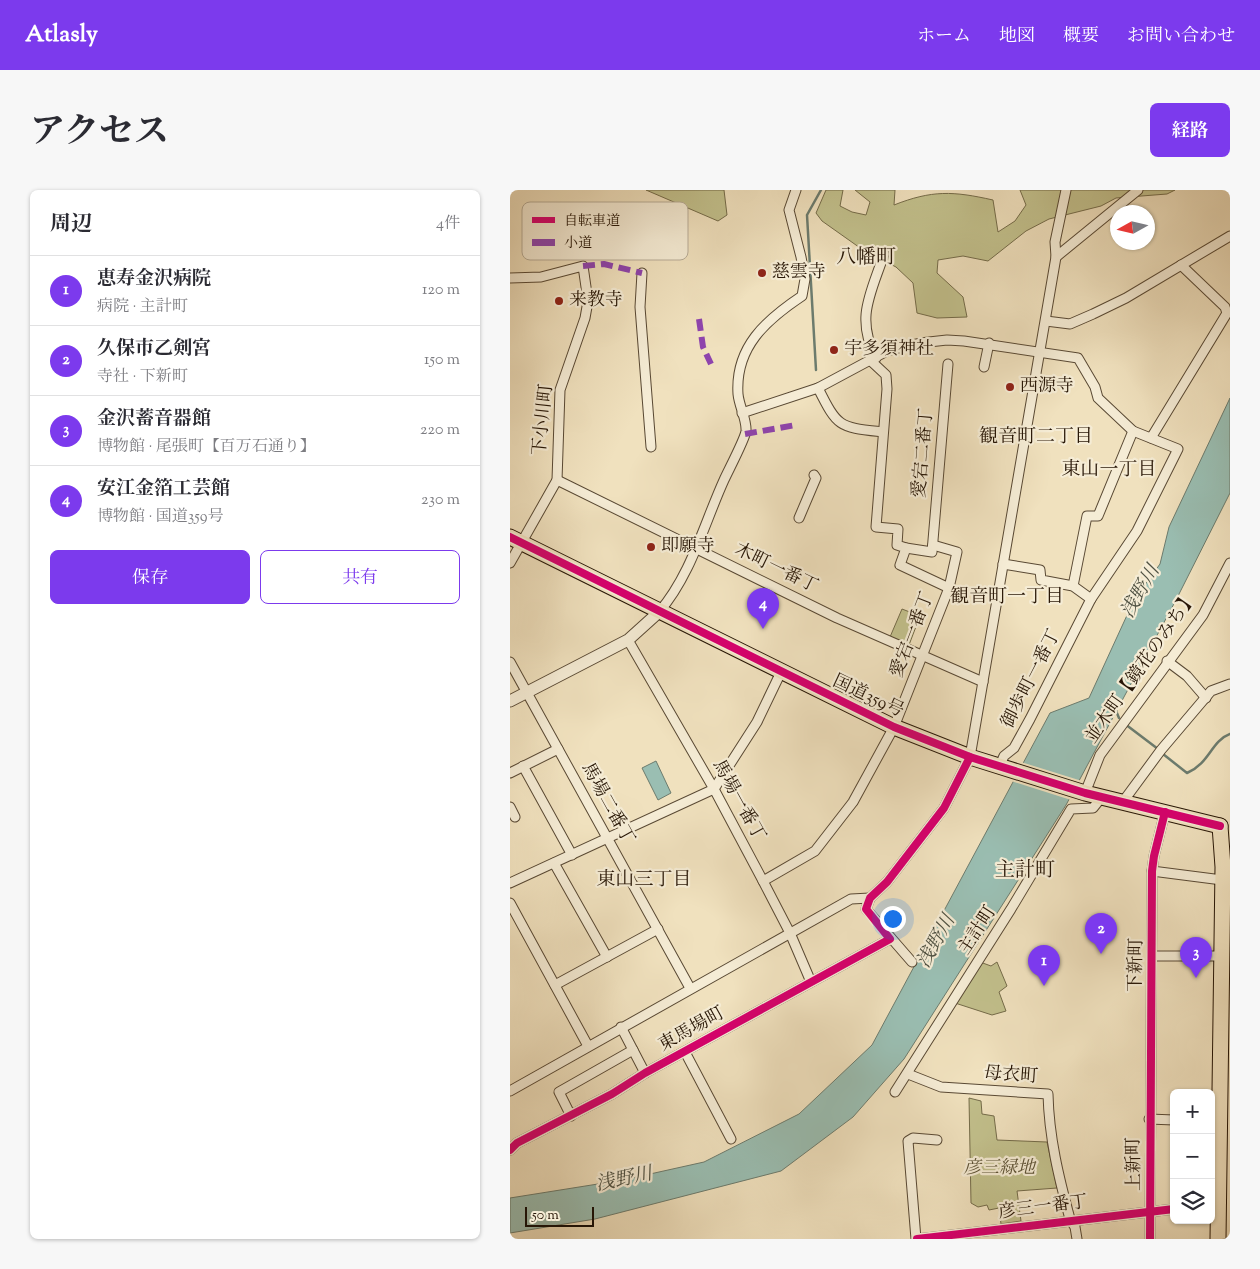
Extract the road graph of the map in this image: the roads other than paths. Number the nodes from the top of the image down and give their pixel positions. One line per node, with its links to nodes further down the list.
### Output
1 (796, 190): 17 (street)
2 (1066, 190): 6 (street)
3 (1138, 190): 6 (street)
4 (1230, 236): 7 (street)
5 (884, 254): 13 (street)
6 (1056, 257): 10 (street)
7 (1182, 265): 10 (street); 20 (street)
8 (642, 273): 21 (street)
9 (510, 278): 23 (street, 下小川町)
10 (1046, 321): 12 (street)
11 (989, 343): 12 (street); 13 (street); 15 (street)
12 (1041, 352): 18 (street); 31 (street)
13 (873, 359): 16 (street); 19 (street)
14 (948, 364): 26 (street, 愛宕二番丁)
15 (984, 368)
16 (818, 388): 17 (street); 19 (street)
17 (742, 413): 27 (street)
18 (1133, 431): 20 (street); 32 (street)
19 (883, 432): 28 (street)
20 (1151, 438): 34 (street, 御歩町一番丁)
21 (651, 447)
22 (814, 475): 24 (street)
23 (557, 480): 25 (street, 下小川町); 27 (street, 木町一番丁)
24 (799, 518)
25 (516, 540): 29 (street, 下小川町); 35 (highway, 国道359号)
26 (933, 545): 28 (street); 33 (street, 愛宕一番丁)
27 (696, 547): 35 (street); 37 (street, 木町一番丁)
28 (906, 548): 33 (street)
29 (510, 563)
30 (1230, 563): 38 (street, 並木町【鏡花のみち】)
31 (1003, 564): 32 (street); 41 (street)
32 (1073, 586): 34 (street)
33 (949, 588): 37 (street, 愛宕一番丁)
34 (1092, 599): 50 (street, 御歩町一番丁)
35 (659, 612): 36 (street); 40 (highway, 国道359号)
36 (628, 640): 43 (street); 52 (street, 馬場一番丁)
37 (923, 655): 41 (street, 木町一番丁); 46 (street, 愛宕一番丁)
38 (1167, 661): 44 (street); 53 (street, 並木町【鏡花のみち】)
39 (510, 662): 43 (street, 馬場二番丁)
40 (781, 672): 46 (highway, 国道359号); 52 (street)
41 (983, 682): 48 (street)
42 (1230, 684): 44 (street)
43 (526, 693): 45 (street); 47 (street, 馬場二番丁)
44 (1206, 698): 55 (street)
45 (510, 701)
46 (894, 727): 48 (highway, 国道359号); 64 (street, 愛宕一番丁)
47 (558, 749): 49 (street); 60 (street, 馬場二番丁)
48 (970, 756): 50 (highway, 国道359号); 67 (street)
49 (524, 766): 51 (street); 61 (street)
50 (1003, 766): 53 (highway, 国道359号)
51 (510, 773)
52 (714, 789): 60 (street); 64 (street, 馬場一番丁)
53 (1081, 791): 54 (highway, 国道359号)
54 (1097, 803): 55 (highway, 国道359号); 84 (street, 主計町)
55 (1122, 803): 57 (highway, 国道359号)
56 (510, 807): 58 (street)
57 (1165, 812): 59 (highway, 国道359号); 63 (street, 下新町)
58 (515, 817)
59 (1225, 824): 65 (highway)
60 (608, 838): 61 (street); 69 (street, 馬場二番丁)
61 (572, 855): 62 (street)
62 (554, 863): 66 (street); 74 (street)
63 (1152, 871): 65 (street); 73 (street, 下新町)
64 (763, 881): 70 (street, 馬場一番丁)
65 (1225, 881): 72 (highway)
66 (510, 883)
67 (870, 898): 70 (street); 71 (street)
68 (510, 903): 77 (street)
69 (658, 929): 74 (street); 78 (street, 馬場二番丁)
70 (790, 933): 76 (street, 馬場一番丁); 78 (street)
71 (890, 939): 75 (street); 76 (street, 東馬場町)
72 (1225, 949): 73 (street); 90 (highway)
73 (1152, 956): 88 (street, 下新町)
74 (607, 957): 77 (street)
75 (912, 962)
76 (811, 982): 82 (street, 東馬場町)
77 (555, 985): 80 (street)
78 (690, 988): 79 (street)
79 (621, 1027): 80 (street); 81 (street)
80 (588, 1046): 85 (street)
81 (634, 1050): 83 (street); 87 (street)
82 (684, 1052): 83 (street, 東馬場町); 91 (street)
83 (645, 1073): 87 (street, 東馬場町)
84 (908, 1074): 86 (street, 主計町); 97 (street, 母衣町)
85 (510, 1091)
86 (895, 1092)
87 (571, 1116): 93 (street, 東馬場町)
88 (1149, 1119): 89 (street); 96 (street, 上新町)
89 (1170, 1120)
90 (1221, 1122): 94 (highway)
91 (731, 1139)
92 (937, 1140): 98 (street)
93 (510, 1150)
94 (1215, 1207): 101 (highway)
95 (1170, 1209): 96 (street, 彦三一番丁)
96 (1150, 1210): 97 (street, 彦三一番丁); 100 (street, 上新町)
97 (1070, 1219): 98 (street, 彦三一番丁); 99 (street)
98 (916, 1239)
99 (1077, 1239)
100 (1150, 1239)
101 (1218, 1239)

